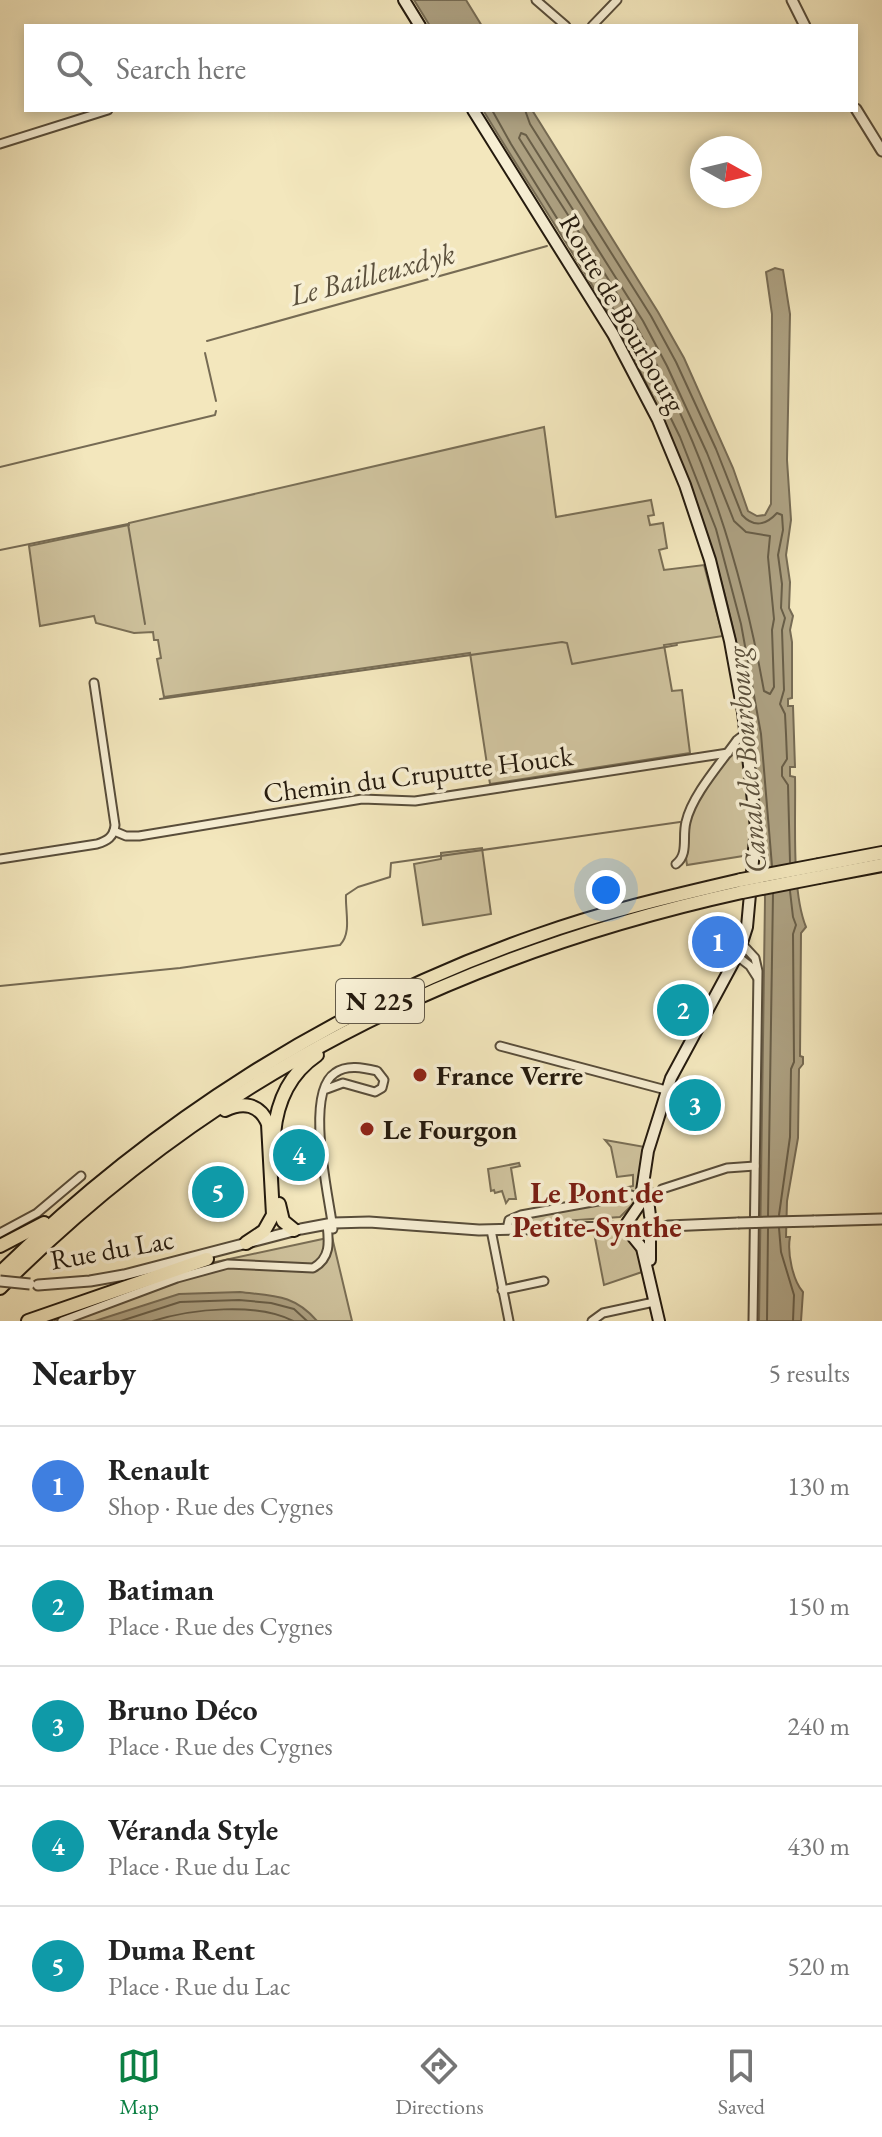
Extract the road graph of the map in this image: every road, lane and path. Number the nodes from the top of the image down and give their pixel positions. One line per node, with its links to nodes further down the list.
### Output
1 (404, 0): 5 (main road)
2 (536, 0): 6 (street)
3 (617, 0): 7 (street)
4 (792, 0): 8 (street)
5 (419, 24)
6 (564, 24)
7 (594, 24)
8 (804, 24)
9 (102, 112): 12 (street)
10 (474, 112): 15 (main road, Route de Bourbourg)
11 (858, 112): 13 (street)
12 (0, 144)
13 (882, 151)
14 (94, 683): 17 (street)
15 (747, 735): 16 (street); 24 (main road, Route de Bourbourg)
16 (728, 753): 17 (street, Chemin du Cruputte Houck); 20 (street)
17 (114, 831): 19 (street, Chemin du Cruputte Houck)
18 (882, 853): 22 (highway, N 225)
19 (0, 859)
20 (676, 864)
21 (882, 865): 22 (highway, N 225)
22 (819, 871): 23 (highway, N 225, bridge)
23 (742, 886): 27 (highway, N 225); 35 (highway, N 225)
24 (742, 944): 25 (main road, Route de Bourbourg); 26 (street)
25 (737, 956): 26 (street); 30 (main road, Route de Bourbourg)
26 (758, 983): 32 (street)
27 (398, 1005): 33 (highway, N 225); 38 (highway)
28 (500, 1046): 30 (street)
29 (324, 1090): 29 (street); 43 (street)
30 (666, 1090): 31 (main road, Route de Bourbourg)
31 (661, 1106): 39 (main road); 40 (main road)
32 (755, 1166): 36 (street); 69 (street)
33 (130, 1172): 52 (highway); 59 (highway, N 225)
34 (81, 1176): 48 (street)
35 (92, 1189): 53 (highway); 55 (highway, N 225)
36 (662, 1189)
37 (631, 1195): 45 (street)
38 (279, 1203): 46 (highway); 51 (highway)
39 (631, 1215): 40 (main road); 44 (street, Rue du Lac); 50 (main road)
40 (651, 1217): 42 (street); 49 (main road)
41 (882, 1219): 42 (street, bridge)
42 (738, 1223): 49 (street)
43 (330, 1226): 46 (street, Rue du Lac); 47 (street, Rue du Lac); 52 (street, Rue du Lac); 64 (street)
44 (538, 1228): 45 (street, Rue du Lac); 50 (street, Rue du Lac)
45 (507, 1229): 47 (street, Rue du Lac)
46 (294, 1230): 51 (street, Rue du Lac)
47 (491, 1230): 60 (street)
48 (0, 1233)
49 (651, 1233): 50 (main road); 61 (main road)
50 (631, 1234): 61 (main road)
51 (266, 1238): 52 (street, Rue du Lac)
52 (249, 1245): 54 (street, Rue du Lac); 58 (street, Rue du Lac)
53 (0, 1246)
54 (207, 1259): 58 (street, Rue du Lac); 63 (highway)
55 (0, 1273)
56 (0, 1281): 58 (street, bridge)
57 (544, 1281): 60 (street)
58 (34, 1284)
59 (0, 1288)
60 (502, 1290): 65 (street)
61 (654, 1302): 62 (street); 68 (main road)
62 (609, 1311): 66 (street); 67 (street)
63 (28, 1321)
64 (62, 1321)
65 (509, 1321)
66 (592, 1321)
67 (611, 1321)
68 (659, 1321)
69 (753, 1321)

